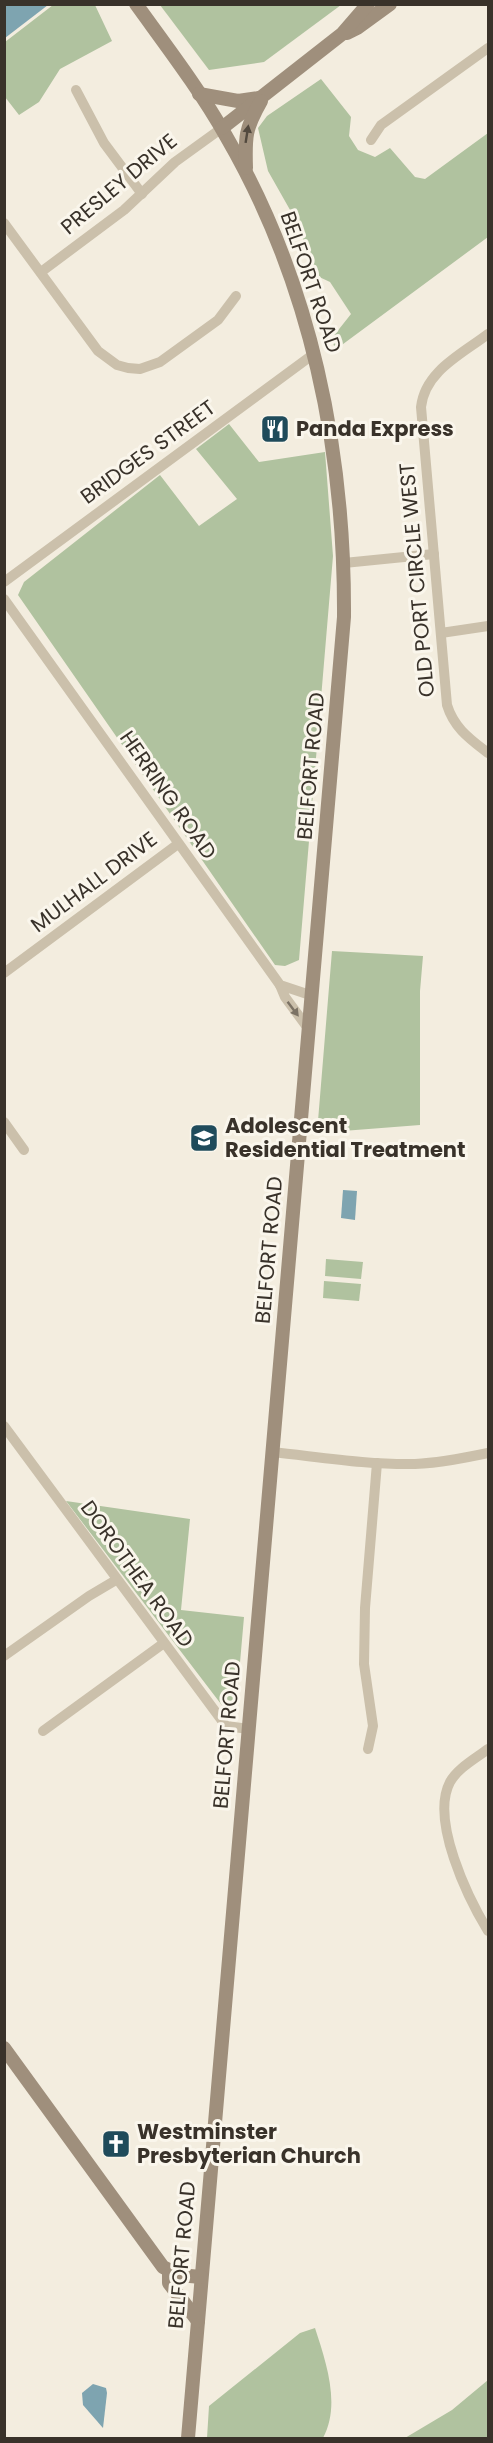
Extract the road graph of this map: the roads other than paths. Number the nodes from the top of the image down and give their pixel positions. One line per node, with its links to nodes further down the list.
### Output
1 (136, 4): 7 (street, BELFORT ROAD)
2 (368, 4): 4 (street)
3 (390, 4): 4 (street)
4 (342, 34): 8 (street)
5 (489, 48): 10 (street)
6 (76, 90): 12 (street)
7 (200, 94): 8 (street); 9 (street, BELFORT ROAD)
8 (264, 97): 9 (street); 11 (street, one-way to 8)
9 (222, 128): 11 (street, BELFORT ROAD); 12 (street, PRESLEY DRIVE)
10 (371, 140)
11 (246, 174): 17 (street, BELFORT ROAD)
12 (142, 194): 14 (street, PRESLEY DRIVE)
13 (4, 223): 14 (street)
14 (41, 272): 15 (street)
15 (236, 296)
16 (489, 334): 18 (street, OLD PORT CIRCLE WEST)
17 (315, 353): 19 (street, BELFORT ROAD); 20 (street, BRIDGES STREET)
18 (434, 554): 19 (street); 23 (street, OLD PORT CIRCLE WEST)
19 (344, 563): 28 (street, BELFORT ROAD)
20 (4, 582)
21 (4, 599): 25 (street, HERRING ROAD)
22 (489, 626): 23 (street)
23 (441, 633): 24 (street, OLD PORT CIRCLE WEST)
24 (489, 753)
25 (178, 844): 26 (street, MULHALL DRIVE); 27 (street, HERRING ROAD)
26 (4, 973)
27 (280, 985): 28 (street); 29 (street, HERRING ROAD, one-way to 29)
28 (313, 996): 29 (street, BELFORT ROAD)
29 (310, 1031): 33 (street, BELFORT ROAD)
30 (4, 1122): 31 (street)
31 (24, 1150)
32 (4, 1426): 36 (street, DOROTHEA ROAD)
33 (272, 1452): 35 (street); 39 (street, BELFORT ROAD)
34 (489, 1453): 35 (street)
35 (377, 1463): 41 (street)
36 (116, 1580): 37 (street, DOROTHEA ROAD); 38 (street)
37 (164, 1643): 39 (street, DOROTHEA ROAD); 40 (street)
38 (4, 1656)
39 (249, 1729): 46 (street, BELFORT ROAD)
40 (43, 1731)
41 (368, 1749)
42 (489, 1749): 43 (street)
43 (489, 1931)
44 (4, 2048): 45 (street)
45 (169, 2271): 46 (street); 47 (street)
46 (201, 2277): 47 (street, BELFORT ROAD)
47 (198, 2321): 48 (street, BELFORT ROAD)
48 (188, 2439)

